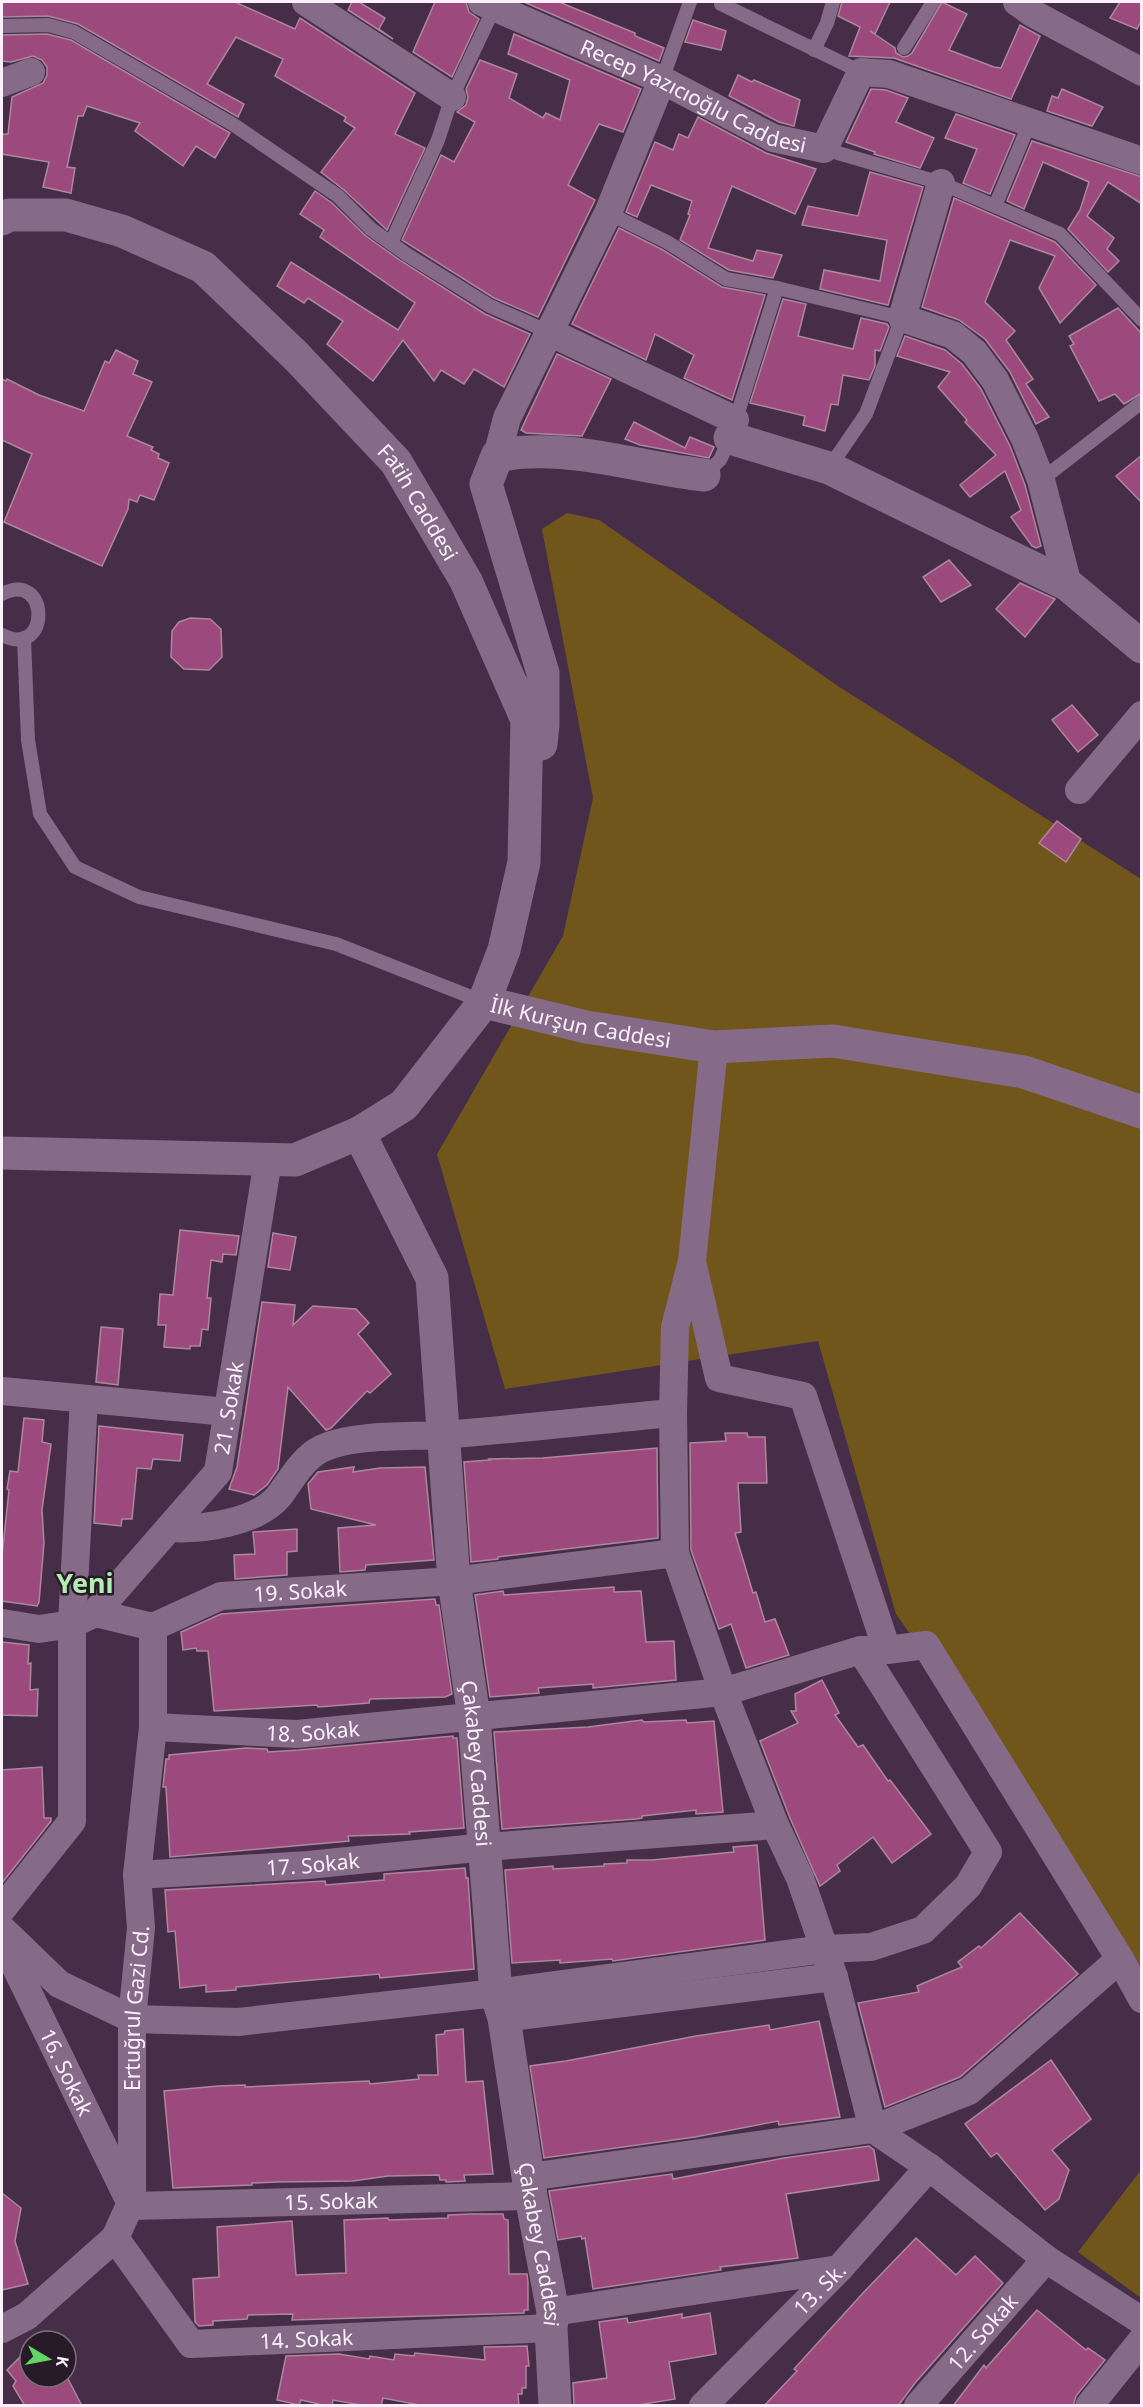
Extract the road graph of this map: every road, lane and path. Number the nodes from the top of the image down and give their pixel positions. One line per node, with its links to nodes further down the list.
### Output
1 (306, 2): 16 (street)
2 (690, 2): 14 (lane)
3 (722, 2): 10 (lane)
4 (833, 2): 10 (lane)
5 (933, 2): 9 (lane)
6 (1017, 2): 13 (street)
7 (488, 5): 14 (street, Recep Yazıcıoğlu Caddesi); 16 (lane)
8 (2, 26): 24 (lane)
9 (904, 48)
10 (814, 50): 12 (lane)
11 (31, 72): 15 (street)
12 (861, 72): 17 (street); 18 (street, Recep Yazıcıoğlu Caddesi)
13 (1142, 72)
14 (662, 80): 18 (street, Recep Yazıcıoğlu Caddesi); 22 (street)
15 (2, 83)
16 (452, 97): 24 (lane)
17 (1030, 122): 19 (street); 21 (lane)
18 (824, 149): 20 (lane)
19 (1142, 161)
20 (941, 183): 26 (street); 27 (lane)
21 (998, 199)
22 (608, 213): 25 (lane); 28 (street)
23 (2, 219): 42 (street, Fatih Caddesi)
24 (391, 243): 28 (lane)
25 (777, 288): 26 (lane); 30 (lane)
26 (902, 318): 32 (lane); 34 (street)
27 (1142, 320)
28 (549, 332): 30 (street); 31 (street)
29 (1142, 402): 34 (lane)
30 (733, 429): 32 (street); 33 (lane)
31 (497, 456): 33 (street); 42 (street)
32 (829, 468): 35 (street)
33 (704, 476)
34 (1041, 480): 35 (street)
35 (1068, 585): 39 (street)
36 (2, 594): 38 (lane)
37 (2, 635): 38 (lane)
38 (24, 638): 43 (lane)
39 (1142, 647)
40 (1142, 715): 41 (street)
41 (1079, 790)
42 (524, 862): 43 (street, Fatih Caddesi)
43 (484, 1002): 44 (street, İlk Kurşun Caddesi); 46 (street, İlk Kurşun Caddesi)
44 (714, 1047): 45 (street, İlk Kurşun Caddesi); 49 (street)
45 (1142, 1112)
46 (359, 1133): 48 (street, İlk Kurşun Caddesi); 54 (street, Çakabey Caddesi)
47 (2, 1153): 48 (street, İlk Kurşun Caddesi)
48 (268, 1160): 52 (street, 21. Sokak)
49 (692, 1262): 53 (street); 61 (street)
50 (2, 1391): 51 (street)
51 (84, 1399): 52 (street); 58 (street)
52 (228, 1412): 55 (street, 21. Sokak)
53 (673, 1413): 54 (street); 56 (street)
54 (444, 1435): 55 (street); 57 (street, Çakabey Caddesi)
55 (169, 1528): 58 (street, 21. Sokak)
56 (675, 1553): 57 (street, 19. Sokak); 62 (street)
57 (454, 1581): 60 (street, 19. Sokak); 63 (street, Çakabey Caddesi)
58 (83, 1618): 59 (street); 60 (street); 68 (street)
59 (2, 1623)
60 (153, 1627): 64 (street, Ertuğrul Gazi Cd.)
61 (874, 1650): 62 (street, 18. Sokak); 71 (street); 72 (street, 18. Sokak)
62 (723, 1692): 63 (street, 18. Sokak); 65 (street)
63 (474, 1717): 64 (street, 18. Sokak); 66 (street, Çakabey Caddesi)
64 (153, 1727): 67 (street, Ertuğrul Gazi Cd.)
65 (775, 1825): 66 (street, 17. Sokak); 71 (street)
66 (486, 1847): 67 (street, 17. Sokak); 75 (street, Çakabey Caddesi)
67 (137, 1875): 76 (street, Ertuğrul Gazi Cd.)
68 (2, 1909)
69 (2, 1929): 76 (street)
70 (2, 1939): 80 (street, 16. Sokak)
71 (824, 1949): 73 (street); 75 (street)
72 (1120, 1959): 74 (street); 77 (street, 15. Sokak)
73 (834, 1977): 75 (street); 77 (street)
74 (1142, 1999)
75 (500, 2006): 76 (street); 79 (street, Çakabey Caddesi)
76 (132, 2019): 80 (street, Ertuğrul Gazi Cd.)
77 (873, 2129): 78 (street); 79 (street, 15. Sokak)
78 (929, 2168): 82 (street); 83 (street, 13. Sk.)
79 (530, 2186): 80 (street, 15. Sokak); 84 (street, Çakabey Caddesi)
80 (132, 2206): 81 (street, Ertuğrul Gazi Cd.)
81 (115, 2238): 84 (street, 14. Sokak); 86 (street, Ertuğrul Gazi Cd.)
82 (1046, 2259): 85 (street); 90 (street, 12. Sokak)
83 (839, 2269): 84 (street); 89 (street, 13. Sk.)
84 (551, 2320): 88 (street, Çakabey Caddesi)
85 (1142, 2321)
86 (2, 2330)
87 (1142, 2340): 91 (street)
88 (555, 2406)
89 (703, 2406)
90 (918, 2406)
91 (1089, 2406)

